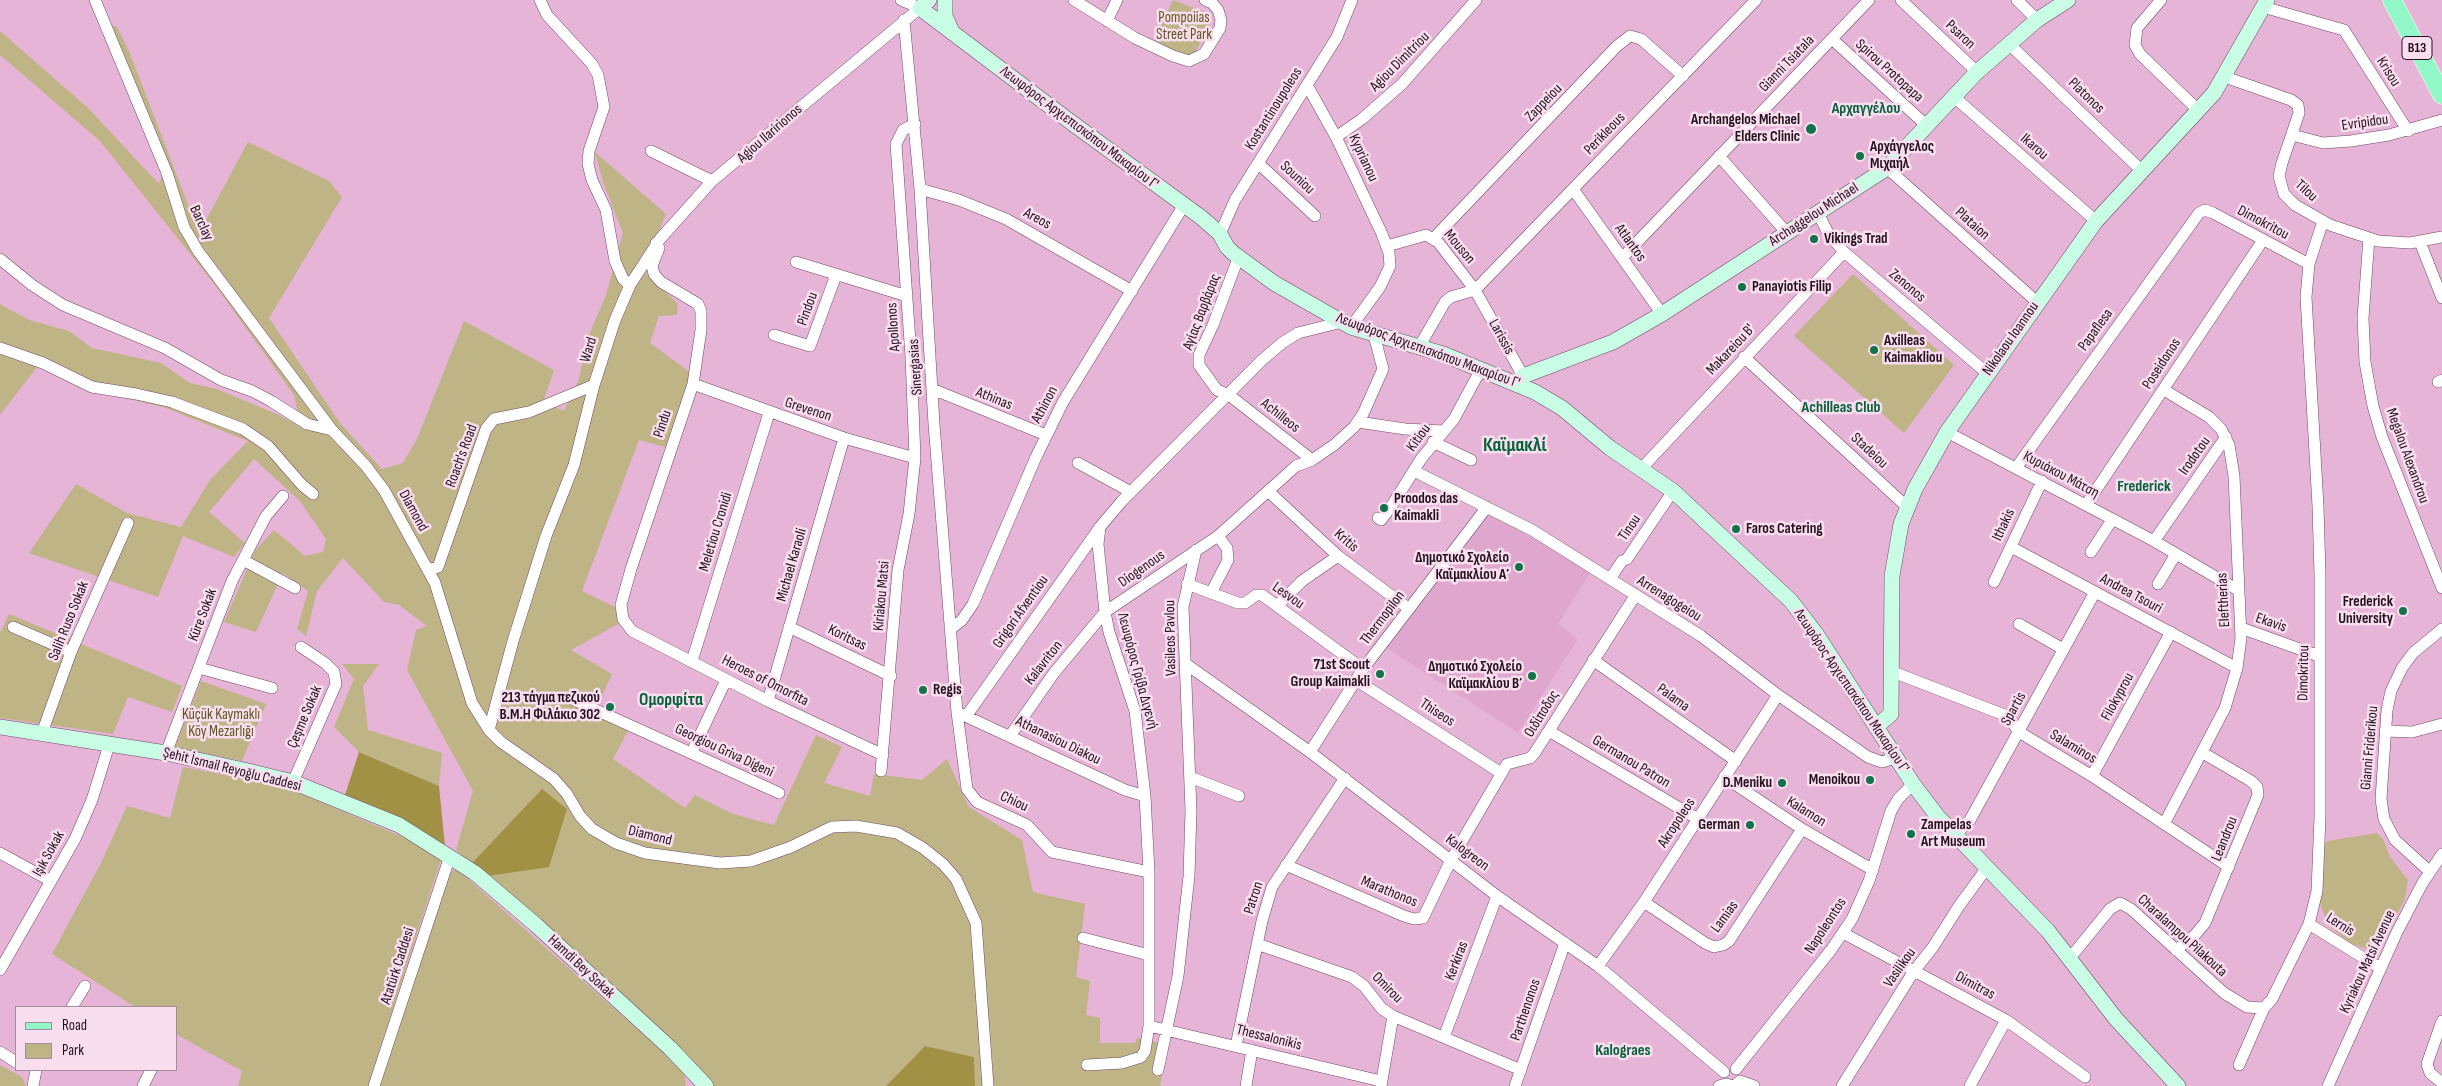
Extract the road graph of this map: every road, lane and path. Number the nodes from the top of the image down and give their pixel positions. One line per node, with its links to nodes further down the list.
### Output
1 (96, 0): 95 (street, Barclay)
2 (540, 0): 70 (street)
3 (901, 0): 18 (street)
4 (945, 0): 22 (street)
5 (1074, 0): 21 (street)
6 (1117, 0): 21 (street)
7 (1205, 0): 21 (street)
8 (1352, 0): 28 (street, Kostantinoupoleos)
9 (1476, 0): 37 (street, Agiou Dimitriou)
10 (1869, 0): 23 (street, Gianni Tsiatala)
11 (1901, 0): 25 (street, Psaron)
12 (2018, 0): 20 (street)
13 (2068, 0): 20 (street, Archaggelou Michael)
14 (2161, 0): 31 (street)
15 (2392, 0): 29 (main road, B13)
16 (1748, 3): 26 (street, Perikleous)
17 (2265, 3): 27 (street, Nikolaou Ioannou); 35 (street, Krisou)
18 (925, 4): 19 (street, Agiou Ilaririonos); 22 (street, Λεωφόρος Αρχιεπισκόπου Μακαρίου Γ')
19 (904, 20): 33 (street, Sinergasias); 43 (street, Agiou Ilaririonos)
20 (2037, 20): 24 (street, Archaggelou Michael)
21 (1107, 21)
22 (952, 32): 46 (street, Λεωφόρος Αρχιεπισκόπου Μακαρίου Γ')
23 (1832, 39): 34 (street, Spirou Protopapa); 39 (street, Gianni Tsiatala)
24 (2009, 44): 25 (street, Archaggelou Michael); 42 (street, Platonos)
25 (1977, 72): 30 (street, Archaggelou Michael)
26 (1683, 76): 44 (street, Perikleous); 57 (street, Zappeiou)
27 (2225, 77): 31 (street, Nikolaou Ioannou); 36 (street, Tilou)
28 (1307, 85): 37 (street, Kyprianou); 40 (street, Kostantinoupoleos)
29 (2442, 95)
30 (1953, 96): 34 (street, Archaggelou Michael); 50 (street, Ikarou)
31 (2199, 111): 42 (street, Nikolaou Ioannou)
32 (2442, 120): 35 (street, Evripidou)
33 (915, 124): 45 (street, Sinergasias); 53 (street, Apollonos)
34 (1926, 125): 41 (street, Archaggelou Michael)
35 (2408, 131): 36 (street, Evripidou)
36 (2292, 135): 52 (street, Tilou)
37 (1336, 137): 62 (street, Kyprianou)
38 (650, 151): 43 (street)
39 (1719, 156): 54 (street); 65 (street, Gianni Tsiatala)
40 (1258, 162): 49 (street, Souniou); 55 (street, Kostantinoupoleos)
41 (1887, 168): 48 (street, Archaggelou Michael); 75 (street, Plataion)
42 (2141, 170): 50 (street, Nikolaou Ioannou)
43 (712, 181): 61 (street, Agiou Ilaririonos)
44 (1573, 189): 65 (street, Atlantos); 71 (street, Perikleous)
45 (920, 190): 51 (street, Sinergasias); 72 (street, Areos)
46 (1184, 205): 55 (street, Λεωφόρος Αρχιεπισκόπου Μακαρίου Γ'); 72 (street, Athinon)
47 (2202, 211): 59 (street, Dimokritou); 106 (street, Papaflesa)
48 (1818, 213): 54 (street, Archaggelou Michael); 63 (street, Zenonos)
49 (1315, 216)
50 (2096, 220): 75 (street, Nikolaou Ioannou)
51 (922, 221): 53 (street); 88 (street, Sinergasias)
52 (2323, 221): 58 (street, Tilou); 68 (street, Dimokritou)
53 (902, 228): 73 (street, Apollonos)
54 (1787, 233): 76 (street, Archaggelou Michael)
55 (1220, 234): 64 (street, Λεωφόρος Αρχιεπισκόπου Μακαρίου Γ')
56 (2442, 237): 60 (street, Tilou)
57 (1434, 238): 62 (street, Mouson); 71 (street, Mouson)
58 (2369, 238): 60 (street, Tilou); 136 (street, Megalou Alexandrou)
59 (2263, 240): 68 (street, Dimokritou); 89 (street, Poseidonos)
60 (2420, 242): 74 (street)
61 (656, 243): 70 (street, Agiou Ilaririonos); 86 (street, Pindu)
62 (1387, 246): 77 (street)
63 (1844, 252): 82 (street, Makareiou B'); 84 (street, Zenonos)
64 (1239, 256): 77 (street, Λεωφόρος Αρχιεπισκόπου Μακαρίου Γ'); 90 (street, Αγίας Βαρβάρας)
65 (1622, 258): 76 (street, Atlantos)
66 (0, 259): 95 (street)
67 (796, 262): 69 (street)
68 (2309, 264): 155 (street, Dimokritou)
69 (836, 275): 73 (street); 78 (street, Pindou)
70 (630, 285): 87 (street, Ward)
71 (1475, 290): 80 (street); 85 (street, Larissis)
72 (1132, 291): 98 (street, Athinon)
73 (907, 296): 93 (street, Apollonos)
74 (2442, 298)
75 (2037, 302): 84 (street, Nikolaou Ioannou)
76 (1662, 314): 85 (street, Archaggelou Michael)
77 (1346, 324): 79 (street, Λεωφόρος Αρχιεπισκόπου Μακαρίου Γ'); 90 (street)
78 (774, 335)
79 (1374, 335): 80 (street, Λεωφόρος Αρχιεπισκόπου Μακαρίου Γ'); 92 (street)
80 (1420, 347): 83 (street, Λεωφόρος Αρχιεπισκόπου Μακαρίου Γ')
81 (0, 348): 113 (street)
82 (1744, 357): 107 (street, Makareiou B'); 116 (street, Stadeiou)
83 (1481, 369): 85 (street, Λεωφόρος Αρχιεπισκόπου Μακαρίου Γ'); 96 (street, Kitiou)
84 (1987, 373): 97 (street, Nikolaou Ioannou)
85 (1520, 380): 107 (street, Λεωφόρος Αρχιεπισκόπου Μακαρίου Γ')
86 (693, 384): 91 (street, Grevenon); 150 (street, Pindu)
87 (594, 385): 130 (street, Roach's Road); 174 (street, Ward)
88 (932, 389): 94 (street, Sinergasias); 98 (street, Athinas)
89 (2164, 390): 99 (street, Eleftherias); 115 (street, Poseidonos)
90 (1229, 395): 103 (street, Achilleos); 112 (street)
91 (769, 413): 100 (street, Grevenon); 157 (street, Meletiou Cronidi)
92 (1358, 422): 96 (street); 103 (street)
93 (914, 424): 94 (street); 102 (street, Kiriakou Matsi)
94 (934, 424): 147 (street, Sinergasias)
95 (332, 430): 130 (street, Diamond)
96 (1443, 431): 101 (street, Kitiou)
97 (1947, 432): 106 (street, Κυριάκου Μάτση); 116 (street, Nikolaou Ioannou)
98 (1046, 436): 147 (street, Athinon)
99 (2226, 436): 123 (street, Irodotou); 137 (street, Eleftherias)
100 (844, 438): 102 (street, Grevenon); 146 (street, Michael Karaoli)
101 (1434, 442): 104 (street); 108 (street, Kitiou)
102 (915, 458): 163 (street, Kiriakou Matsi)
103 (1312, 460): 110 (street)
104 (1470, 460)
105 (1078, 463): 112 (street)
106 (2016, 468): 109 (street, Κυριάκου Μάτση)
107 (1641, 469): 111 (street, Λεωφόρος Αρχιεπισκόπου Μακαρίου Γ')
108 (1414, 471): 117 (street, Arrenagogeiou); 118 (street, Kitiou)
109 (2042, 481): 115 (street, Κυριάκου Μάτση); 124 (street, Ithakis)
110 (1268, 491): 122 (street); 128 (street, Kritis)
111 (1673, 491): 131 (street, Tinou); 173 (street, Λεωφόρος Αρχιεπισκόπου Μακαρίου Γ')
112 (1131, 492): 121 (street)
113 (313, 494)
114 (283, 496): 129 (street, Küre Sokak)
115 (2086, 504): 119 (street, Κυριάκου Μάτση)
116 (1906, 506): 162 (street, Nikolaou Ioannou)
117 (1487, 507): 131 (street, Arrenagogeiou); 142 (street, Thermopilon)
118 (1378, 518)
119 (2112, 520): 123 (street, Κυριάκου Μάτση); 126 (street)
120 (128, 523): 154 (street, Salih Ruso Sokak)
121 (1100, 527): 143 (street, Λεωφόρος Γρίβα Διγενή); 170 (street, Grigori Afxentiou)
122 (1218, 536): 125 (street); 139 (street)
123 (2154, 541): 127 (street, Κυριάκου Μάτση)
124 (2011, 547): 132 (street, Ithakis); 138 (street, Andrea Tsouri)
125 (1196, 550): 133 (street, Vasileos Pavlou); 143 (street, Diogenous)
126 (2091, 552)
127 (2176, 554): 134 (street); 137 (street, Κυριάκου Μάτση)
128 (1338, 556): 141 (street); 142 (street, Kritis)
129 (242, 560): 135 (street); 159 (street, Küre Sokak)
130 (429, 570): 174 (street, Diamond)
131 (1610, 579): 140 (street, Arrenagogeiou)
132 (1994, 582)
133 (1187, 584): 139 (street, Lesvou); 158 (street, Vasileos Pavlou)
134 (2158, 584)
135 (295, 588)
136 (2442, 588)
137 (2238, 590): 148 (street, Eleftherias)
138 (2095, 592): 151 (street, Andrea Tsouri); 153 (street, Spartis)
139 (1212, 593): 141 (street, Lesvou)
140 (1635, 596): 156 (street, Οιδίποδος); 167 (street, Arrenagogeiou)
141 (1277, 606): 161 (street, Lesvou)
142 (1408, 608): 161 (street, Thermopilon)
143 (1106, 612): 179 (street, Kalavriton); 197 (street, Λεωφόρος Γρίβα Διγενή)
144 (2018, 624): 153 (street)
145 (13, 627): 154 (street)
146 (789, 627): 163 (street, Koritsas); 169 (street, Michael Karaoli)
147 (952, 628): 170 (street, Sinergasias)
148 (2241, 628): 155 (street, Ekavis); 160 (street, Eleftherias)
149 (2442, 629): 176 (street, Gianni Friderikou)
150 (635, 632): 157 (street, Heroes of Omorfita)
151 (2171, 632): 160 (street, Andrea Tsouri); 190 (street, Filokyprou)
152 (301, 647): 194 (street, Çeşme Sokak)
153 (2064, 649): 177 (street, Spartis)
154 (71, 652): 178 (street, Salih Ruso Sokak)
155 (2319, 656): 216 (street, Dimokritou)
156 (1593, 660): 175 (street, Οιδίποδος); 187 (street, Palama)
157 (692, 661): 164 (street, Heroes of Omorfita)
158 (1186, 664): 182 (street, Kalogreon); 191 (street, Vasileos Pavlou)
159 (199, 668): 166 (street); 183 (street, Küre Sokak)
160 (2238, 668): 184 (street, Eleftherias)
161 (1363, 669): 165 (street, Thermopilon)
162 (1893, 672): 173 (street, Nikolaou Ioannou); 177 (street, Salaminos)
163 (891, 676): 185 (street, Kiriakou Matsi)
164 (726, 680): 169 (street, Heroes of Omorfita); 181 (street)
165 (1356, 680): 182 (street, Thermopilon); 189 (street, Thiseos)
166 (272, 688)
167 (1778, 695): 186 (street, Arrenagogeiou); 187 (street, Akropoleos)
168 (574, 700): 181 (street, Georgiou Griva Digeni)
169 (768, 701): 185 (street, Heroes of Omorfita)
170 (962, 714): 179 (street, Athanasiou Diakou); 212 (street, Chiou)
171 (2442, 724): 176 (street)
172 (0, 727): 178 (street, Şehit İsmail Reyoğlu Caddesi)
173 (1876, 727): 186 (street, Λεωφόρος Αρχιεπισκόπου Μακαρίου Γ')
174 (489, 730): 258 (street, Diamond)
175 (1549, 731): 189 (street, Οιδίποδος); 199 (street, Germanou Patron)
176 (2385, 731): 211 (street, Gianni Friderikou)
177 (2018, 732): 190 (street, Salaminos); 202 (street, Spartis)
178 (42, 733): 180 (street, Şehit İsmail Reyoğlu Caddesi)
179 (1010, 736): 197 (street, Athanasiou Diakou)
180 (109, 745): 183 (street, Şehit İsmail Reyoğlu Caddesi); 213 (street, Işık Sokak)
181 (692, 752): 196 (street, Georgiou Griva Digeni)
182 (1310, 752): 193 (street, Kalogreon)
183 (166, 753): 194 (street, Şehit İsmail Reyoğlu Caddesi)
184 (2203, 753): 200 (street, Eleftherias); 208 (street, Leandrou)
185 (882, 755): 188 (street, Kiriakou Matsi)
186 (1897, 757): 195 (street, Λεωφόρος Αρχιεπισκόπου Μακαρίου Γ')
187 (1736, 761): 192 (street, Akropoleos)
188 (882, 771)
189 (1501, 773): 206 (street, Οιδίποδος)
190 (2092, 776): 200 (street, Salaminos)
191 (1190, 777): 198 (street); 235 (street, Vasileos Pavlou)
192 (1724, 777): 199 (street, Akropoleos); 201 (street, Kalamon)
193 (1345, 778): 206 (street, Kalogreon); 207 (street, Patron)
194 (292, 782): 205 (street, Şehit İsmail Reyoğlu Caddesi)
195 (1913, 784): 202 (street, Λεωφόρος Αρχιεπισκόπου Μακαρίου Γ'); 210 (street, Napoleontos)
196 (779, 793)
197 (1145, 796): 212 (street, Λεωφόρος Γρίβα Διγενή)
198 (1239, 796)
199 (1698, 819): 215 (street, Akropoleos)
200 (2164, 824): 208 (street, Salaminos)
201 (1802, 829): 210 (street, Kalamon); 215 (street, Lamias)
202 (1954, 836): 209 (street, Λεωφόρος Αρχιεπισκόπου Μακαρίου Γ')
203 (0, 853): 213 (street)
204 (2442, 854): 211 (street, Kyriakou Matsi Avenue)
205 (450, 856): 256 (street, Atatürk Caddesi); 257 (street, Hamdi Bey Sokak)
206 (1451, 860): 207 (street, Marathonos); 214 (street, Kalogreon)
207 (1286, 865): 220 (street, Patron)
208 (2229, 867): 221 (street, Leandrou)
209 (1986, 869): 223 (street, Λεωφόρος Αρχιεπισκόπου Μακαρίου Γ'); 227 (street, Vasilikou)
210 (1872, 870): 217 (street, Napoleontos)
211 (2429, 871): 225 (street, Kyriakou Matsi Avenue)
212 (1149, 872): 222 (street, Λεωφόρος Γρίβα Διγενή)
213 (51, 881): 226 (street, Işık Sokak)
214 (1497, 896): 219 (street, Kalogreon); 236 (street, Kerkiras)
215 (1644, 902): 224 (street, Akropoleos)
216 (2309, 924): 225 (street, Lernis); 230 (street, Dimokritou)
217 (1842, 933): 227 (street, Dimitras); 243 (street, Napoleontos)
218 (1083, 938): 222 (street)
219 (1565, 943): 224 (street, Kalogreon); 245 (street, Parthenonos)
220 (1257, 944): 231 (street, Omirou); 237 (street, Patron)
221 (2176, 950): 223 (street, Charalampou Pilakouta); 230 (street, Charalampou Pilakouta)
222 (1149, 955): 234 (street, Λεωφόρος Γρίβα Διγενή)
223 (2070, 958): 264 (street, Λεωφόρος Αρχιεπισκόπου Μακαρίου Γ')
224 (1598, 966): 248 (street, Kalogreon)
225 (2380, 968): 265 (street, Kyriakou Matsi Avenue)
226 (0, 970)
227 (1914, 971): 232 (street, Dimitras); 262 (street, Vasilikou)
228 (85, 986): 229 (street)
229 (73, 1006)
230 (2264, 1008): 242 (street, Dimokritou)
231 (1393, 1016): 236 (street, Omirou); 251 (street)
232 (2006, 1020): 249 (street, Dimitras); 263 (street)
233 (2442, 1021): 252 (street)
234 (1149, 1026): 235 (street, Thessalonikis); 241 (street, Λεωφόρος Γρίβα Διγενή)
235 (1168, 1029): 237 (street, Thessalonikis); 244 (street, Vasileos Pavlou)
236 (1444, 1037): 245 (street, Omirou)
237 (1236, 1046): 238 (street, Thessalonikis)
238 (1252, 1050): 251 (street, Thessalonikis); 259 (street)
239 (0, 1052): 240 (street)
240 (15, 1061)
241 (1087, 1065)
242 (2239, 1065)
243 (1736, 1069): 248 (street); 250 (street)
244 (1158, 1070)
245 (1521, 1070): 260 (street, Parthenonos)
246 (32, 1071): 254 (street)
247 (150, 1071): 255 (street)
248 (1724, 1072): 253 (street)
249 (2085, 1077)
250 (1740, 1081): 253 (street); 261 (street)
251 (1381, 1083)
252 (2442, 1083)
253 (1722, 1085)
254 (33, 1086)
255 (142, 1086)
256 (374, 1086)
257 (706, 1086)
258 (988, 1086)
259 (1246, 1086)
260 (1516, 1086)
261 (1754, 1086)
262 (1842, 1086)
263 (1970, 1086)
264 (2178, 1086)
265 (2328, 1086)

